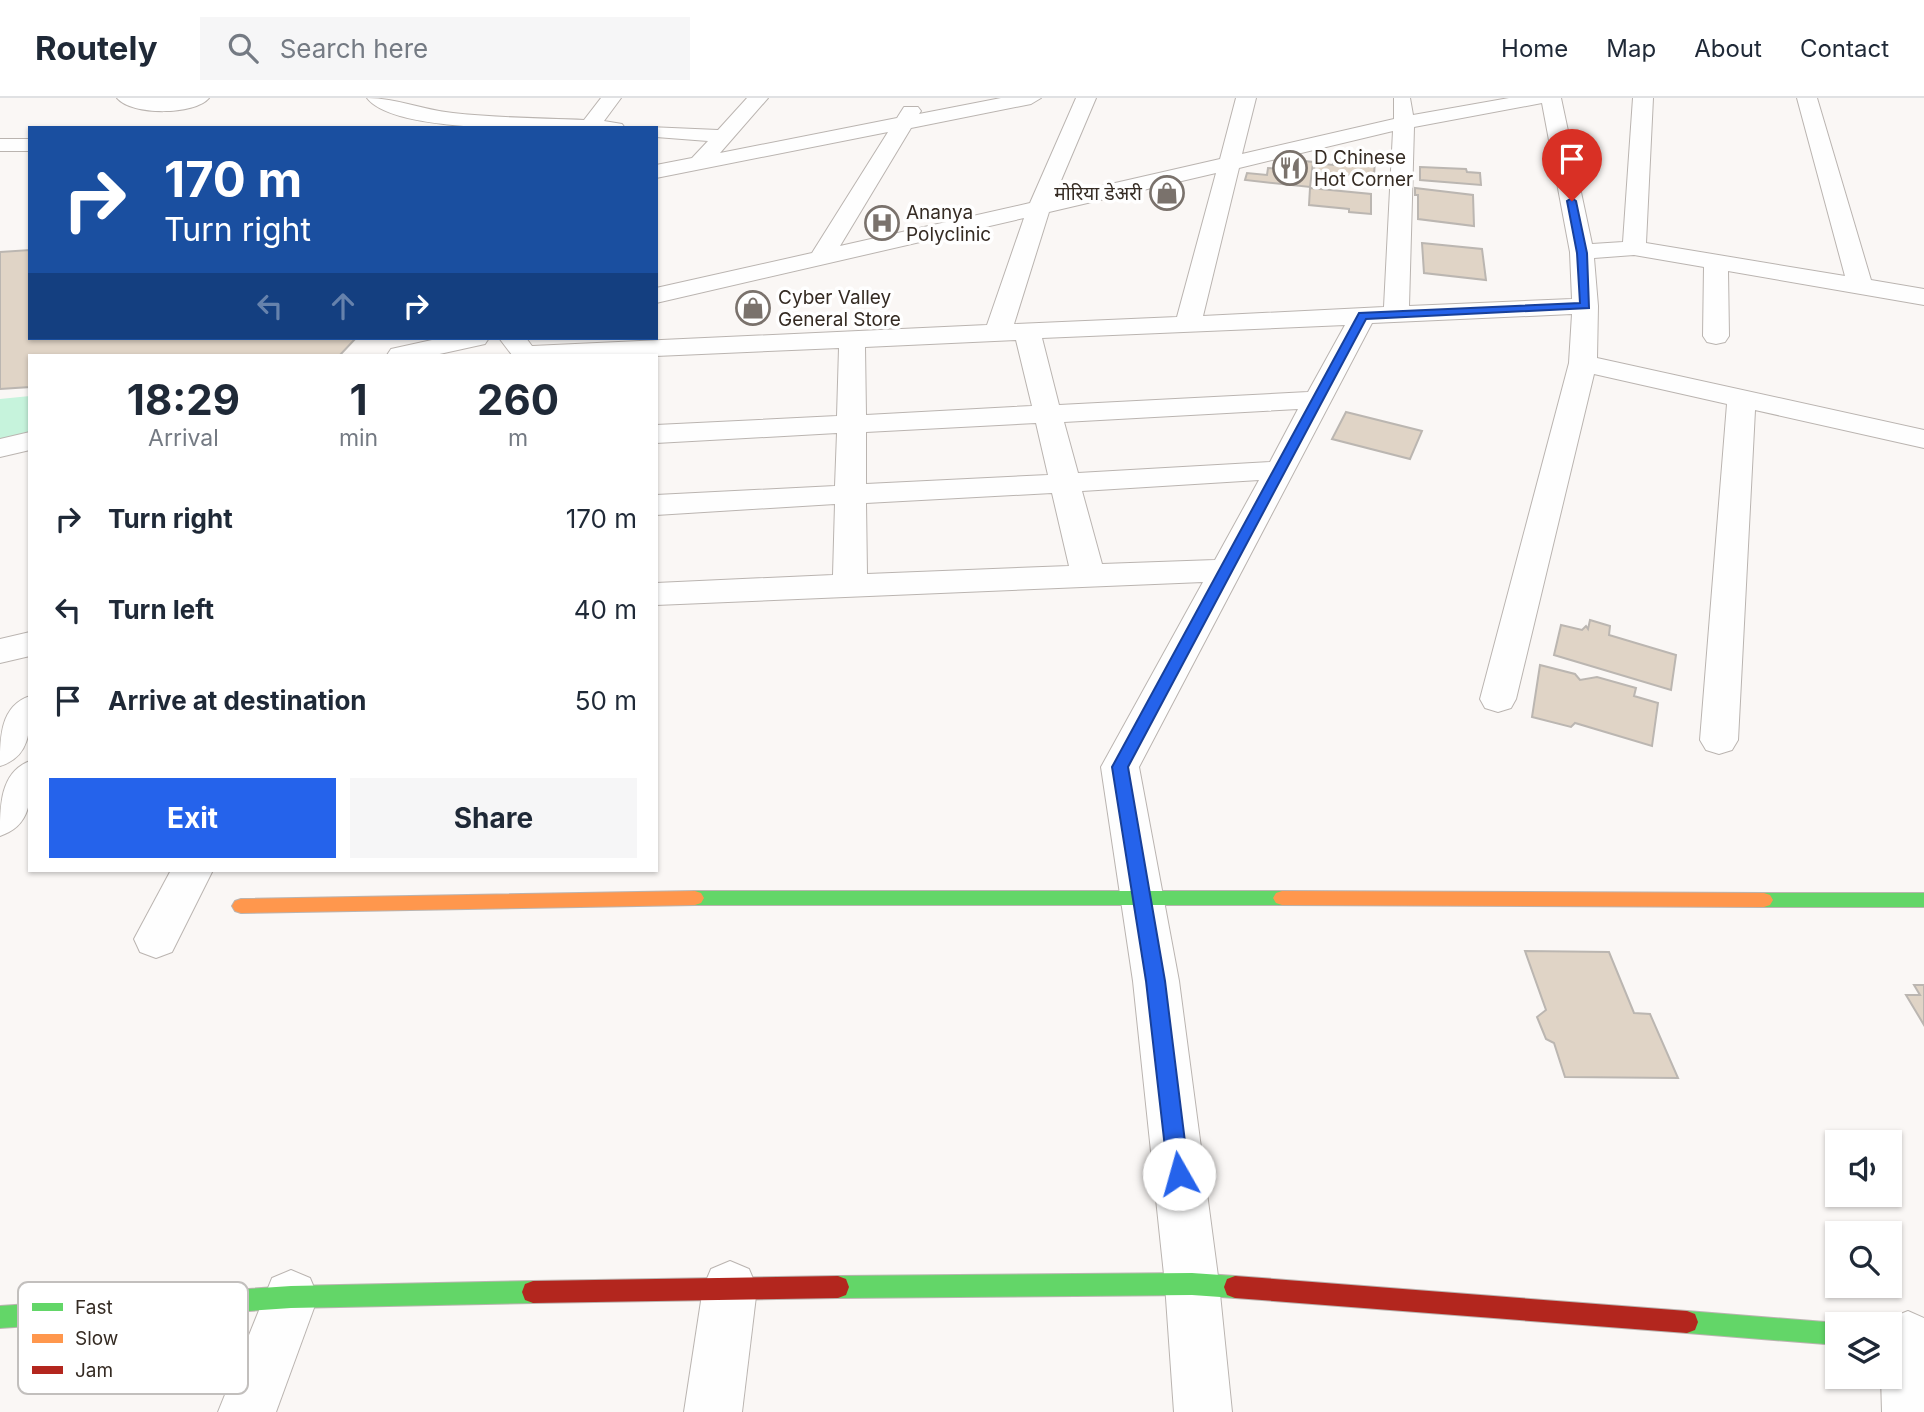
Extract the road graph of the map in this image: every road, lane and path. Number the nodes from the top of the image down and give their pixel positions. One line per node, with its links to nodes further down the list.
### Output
1 (127, 98): 2 (street)
2 (199, 98)
3 (377, 98): 17 (street)
4 (611, 98): 17 (street)
5 (758, 98): 19 (street)
6 (919, 98): 15 (street)
7 (1031, 98): 15 (street)
8 (1086, 98): 25 (street)
9 (1246, 98): 23 (street)
10 (1402, 98): 16 (street)
11 (1541, 98): 16 (street)
12 (1551, 98): 27 (street)
13 (1643, 98): 26 (street)
14 (1807, 98): 30 (street)
15 (904, 123): 22 (street); 28 (street)
16 (1404, 123): 23 (street); 34 (street)
17 (590, 126)
18 (658, 131): 19 (street)
19 (723, 136): 22 (street)
20 (0, 145): 21 (street)
21 (28, 145)
22 (699, 163): 24 (street)
23 (1231, 163): 25 (street); 35 (street)
24 (658, 172)
25 (1039, 207): 28 (street); 36 (street)
26 (1634, 248): 27 (street); 29 (street)
27 (1582, 253): 33 (street)
28 (821, 258): 31 (street)
29 (1716, 262): 30 (street); 37 (street)
30 (1860, 287): 32 (street)
31 (658, 296)
32 (1924, 297)
33 (1585, 306): 34 (street); 45 (street)
34 (1379, 315): 35 (street); 47 (street)
35 (1188, 324): 36 (street)
36 (1012, 332): 38 (street); 48 (street)
37 (1716, 337)
38 (852, 339): 41 (street); 49 (street)
39 (467, 340): 42 (street)
40 (514, 340): 43 (street)
41 (655, 351): 44 (street)
42 (404, 354)
43 (525, 354)
44 (525, 354)
45 (1583, 363): 46 (street); 64 (street)
46 (1742, 398): 51 (street); 66 (street)
47 (1317, 400): 48 (street); 54 (street)
48 (1048, 415): 49 (street); 55 (street)
49 (852, 424): 50 (street); 56 (street)
50 (658, 434)
51 (1924, 439)
52 (28, 441): 53 (street)
53 (0, 448)
54 (1279, 470): 55 (street); 58 (street)
55 (1065, 485): 56 (street); 59 (street)
56 (851, 493): 57 (street); 60 (street)
57 (658, 505)
58 (1226, 570): 59 (street); 71 (street)
59 (1088, 576): 60 (street)
60 (850, 586): 61 (street)
61 (658, 594)
62 (28, 644): 63 (street)
63 (0, 651)
64 (1498, 699)
65 (28, 712): 67 (street)
66 (1719, 740)
67 (0, 752)
68 (28, 779): 69 (street)
69 (0, 820)
70 (191, 872): 74 (street)
71 (1143, 900): 72 (street); 73 (street); 75 (street)
72 (1924, 900)
73 (241, 906)
74 (156, 939)
75 (1192, 1284): 76 (street); 81 (street); 85 (street)
76 (730, 1288): 77 (street); 84 (street)
77 (291, 1297): 78 (street); 83 (street)
78 (248, 1300)
79 (18, 1316): 80 (street)
80 (0, 1317)
81 (1825, 1333)
82 (1907, 1339): 86 (street)
83 (247, 1412)
84 (713, 1412)
85 (1203, 1412)
86 (1911, 1412)

